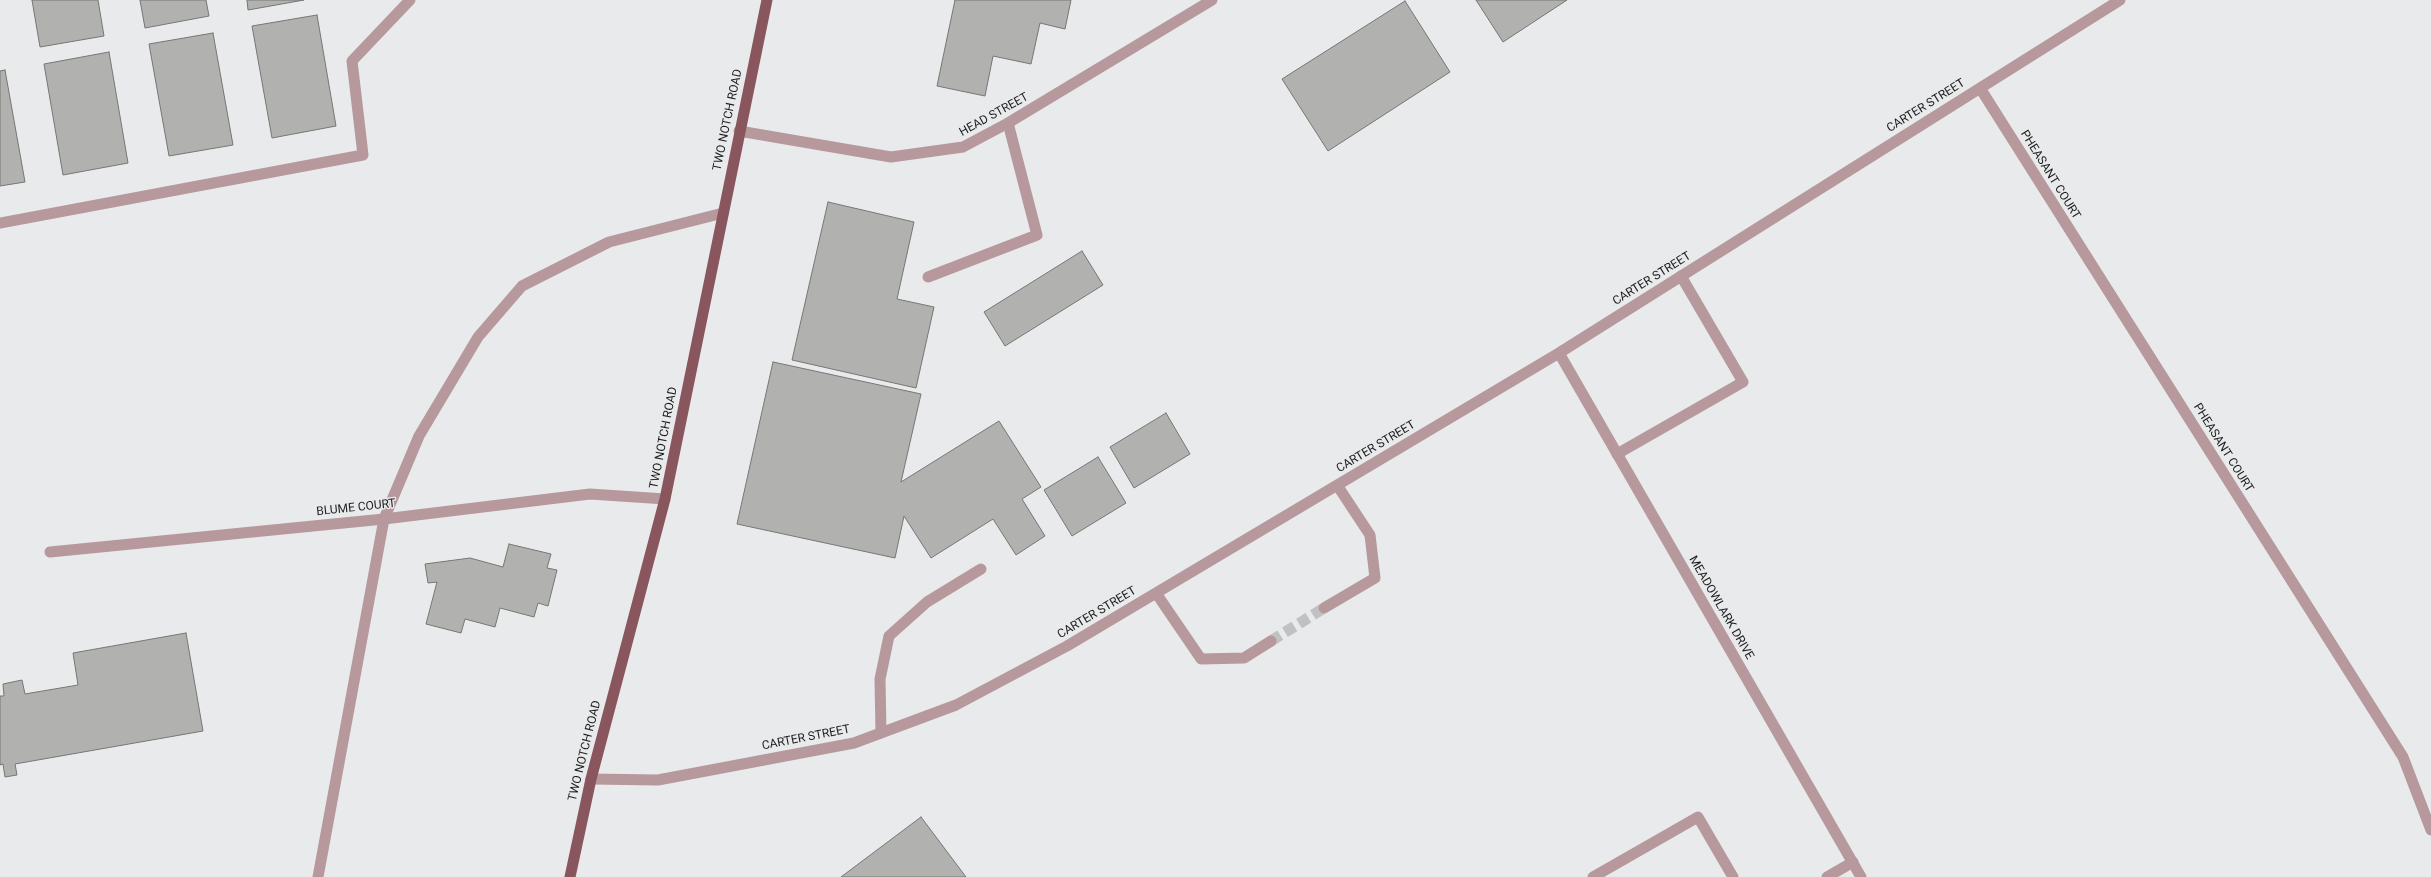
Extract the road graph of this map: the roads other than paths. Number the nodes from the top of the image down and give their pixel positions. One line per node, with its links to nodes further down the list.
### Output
1 (410, 0): 9 (street)
2 (767, 0): 7 (main road, TWO NOTCH ROAD)
3 (1212, 0): 6 (street, HEAD STREET)
4 (2120, 0): 5 (street, CARTER STREET)
5 (1980, 88): 10 (street, CARTER STREET); 24 (street, PHEASANT COURT)
6 (1008, 123): 7 (street, HEAD STREET); 11 (street)
7 (739, 131): 8 (main road, TWO NOTCH ROAD)
8 (723, 213): 15 (main road, TWO NOTCH ROAD); 16 (street)
9 (0, 223)
10 (1681, 276): 12 (street, CARTER STREET); 13 (street)
11 (928, 277)
12 (1559, 353): 13 (street, MEADOWLARK DRIVE); 14 (street, CARTER STREET)
13 (1617, 454): 25 (street, MEADOWLARK DRIVE)
14 (1337, 485): 19 (street, CARTER STREET); 20 (street)
15 (664, 499): 16 (street, BLUME COURT); 23 (main road, TWO NOTCH ROAD)
16 (384, 519): 17 (street, BLUME COURT); 26 (street)
17 (50, 552)
18 (981, 569): 22 (street)
19 (1156, 593): 21 (street); 22 (street, CARTER STREET)
20 (1324, 608)
21 (1271, 641)
22 (881, 733): 23 (street, CARTER STREET)
23 (591, 778): 27 (main road, TWO NOTCH ROAD)
24 (2431, 830)
25 (1853, 862): 30 (street); 31 (street, MEADOWLARK DRIVE)
26 (318, 877)
27 (570, 877)
28 (1593, 877): 29 (street)
29 (1732, 877)
30 (1827, 877)
31 (1861, 877)

